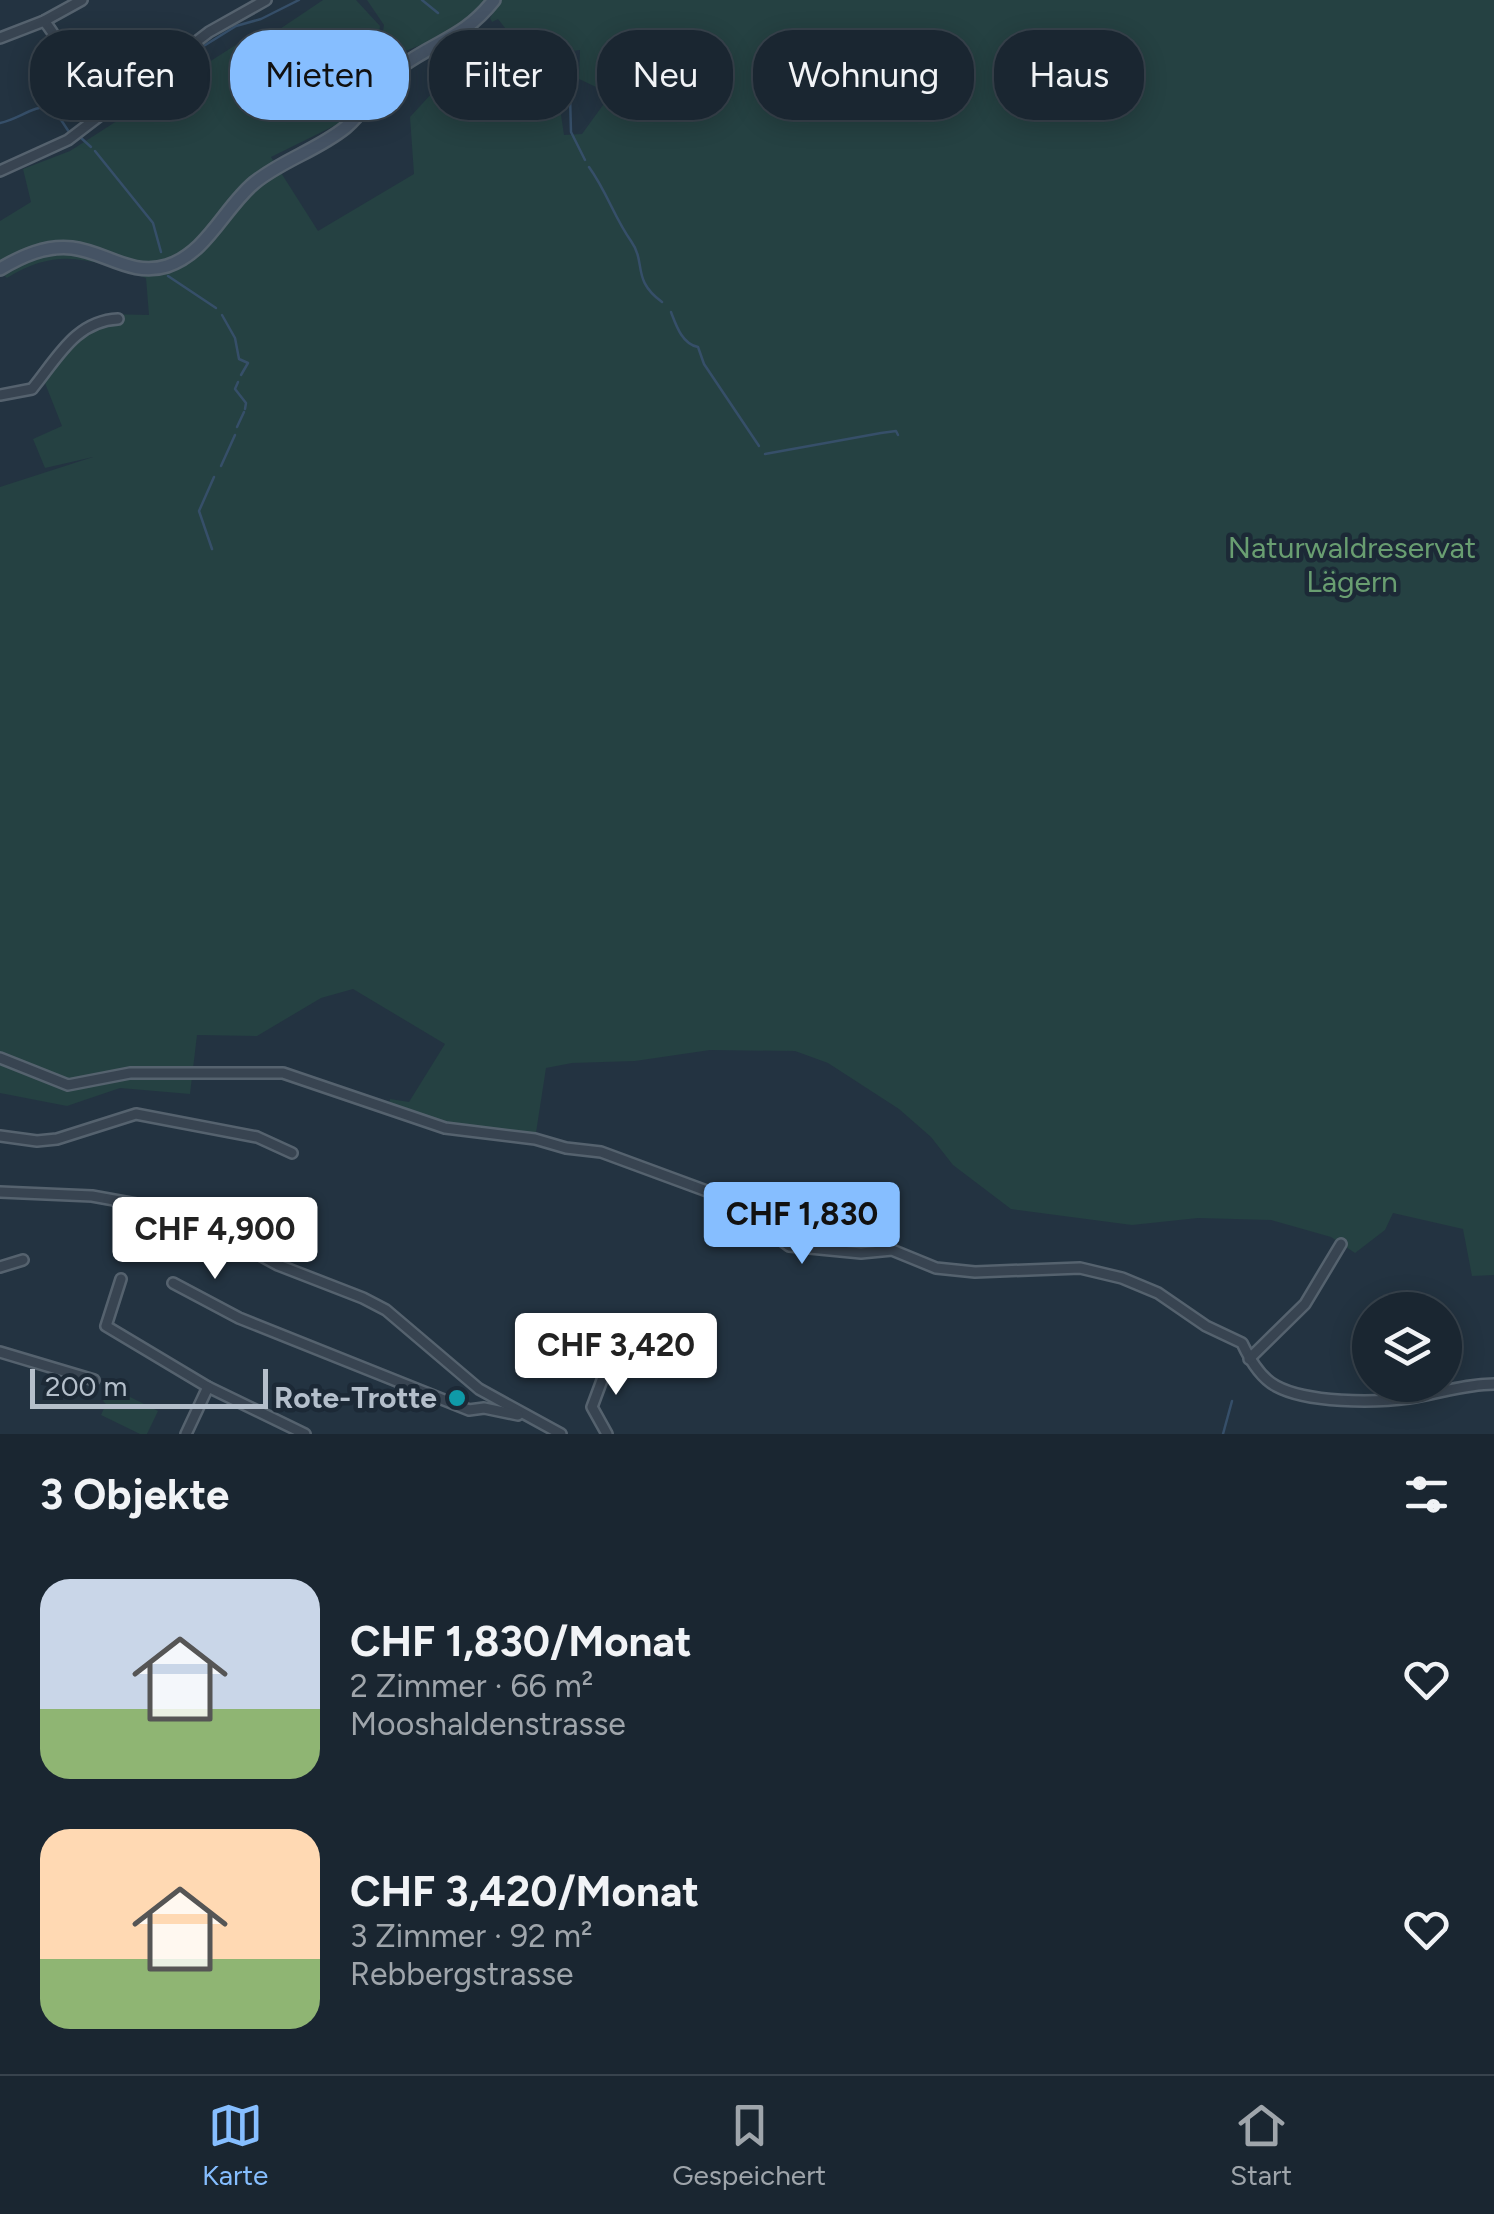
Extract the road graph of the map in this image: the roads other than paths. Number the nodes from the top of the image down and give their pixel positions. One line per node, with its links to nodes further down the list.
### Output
1 (82, 0): 4 (street)
2 (266, 0): 6 (street)
3 (494, 0): 10 (main road)
4 (44, 21): 5 (street); 7 (street)
5 (50, 30)
6 (210, 31)
7 (0, 38)
8 (93, 120): 9 (street)
9 (0, 171)
10 (0, 269)
11 (118, 319): 12 (street)
12 (0, 395)
13 (0, 1058): 23 (street)
14 (0, 1136): 15 (street)
15 (292, 1153)
16 (2, 1194): 28 (street)
17 (1341, 1244): 23 (street)
18 (24, 1260): 19 (street)
19 (0, 1267)
20 (121, 1280): 27 (street)
21 (173, 1283): 28 (street)
22 (0, 1352): 25 (street)
23 (1249, 1359): 26 (street)
24 (608, 1364): 32 (street)
25 (94, 1380)
26 (1494, 1384)
27 (208, 1387): 29 (street); 30 (street)
28 (520, 1412): 31 (street)
29 (186, 1434)
30 (306, 1434)
31 (561, 1434)
32 (607, 1434)

